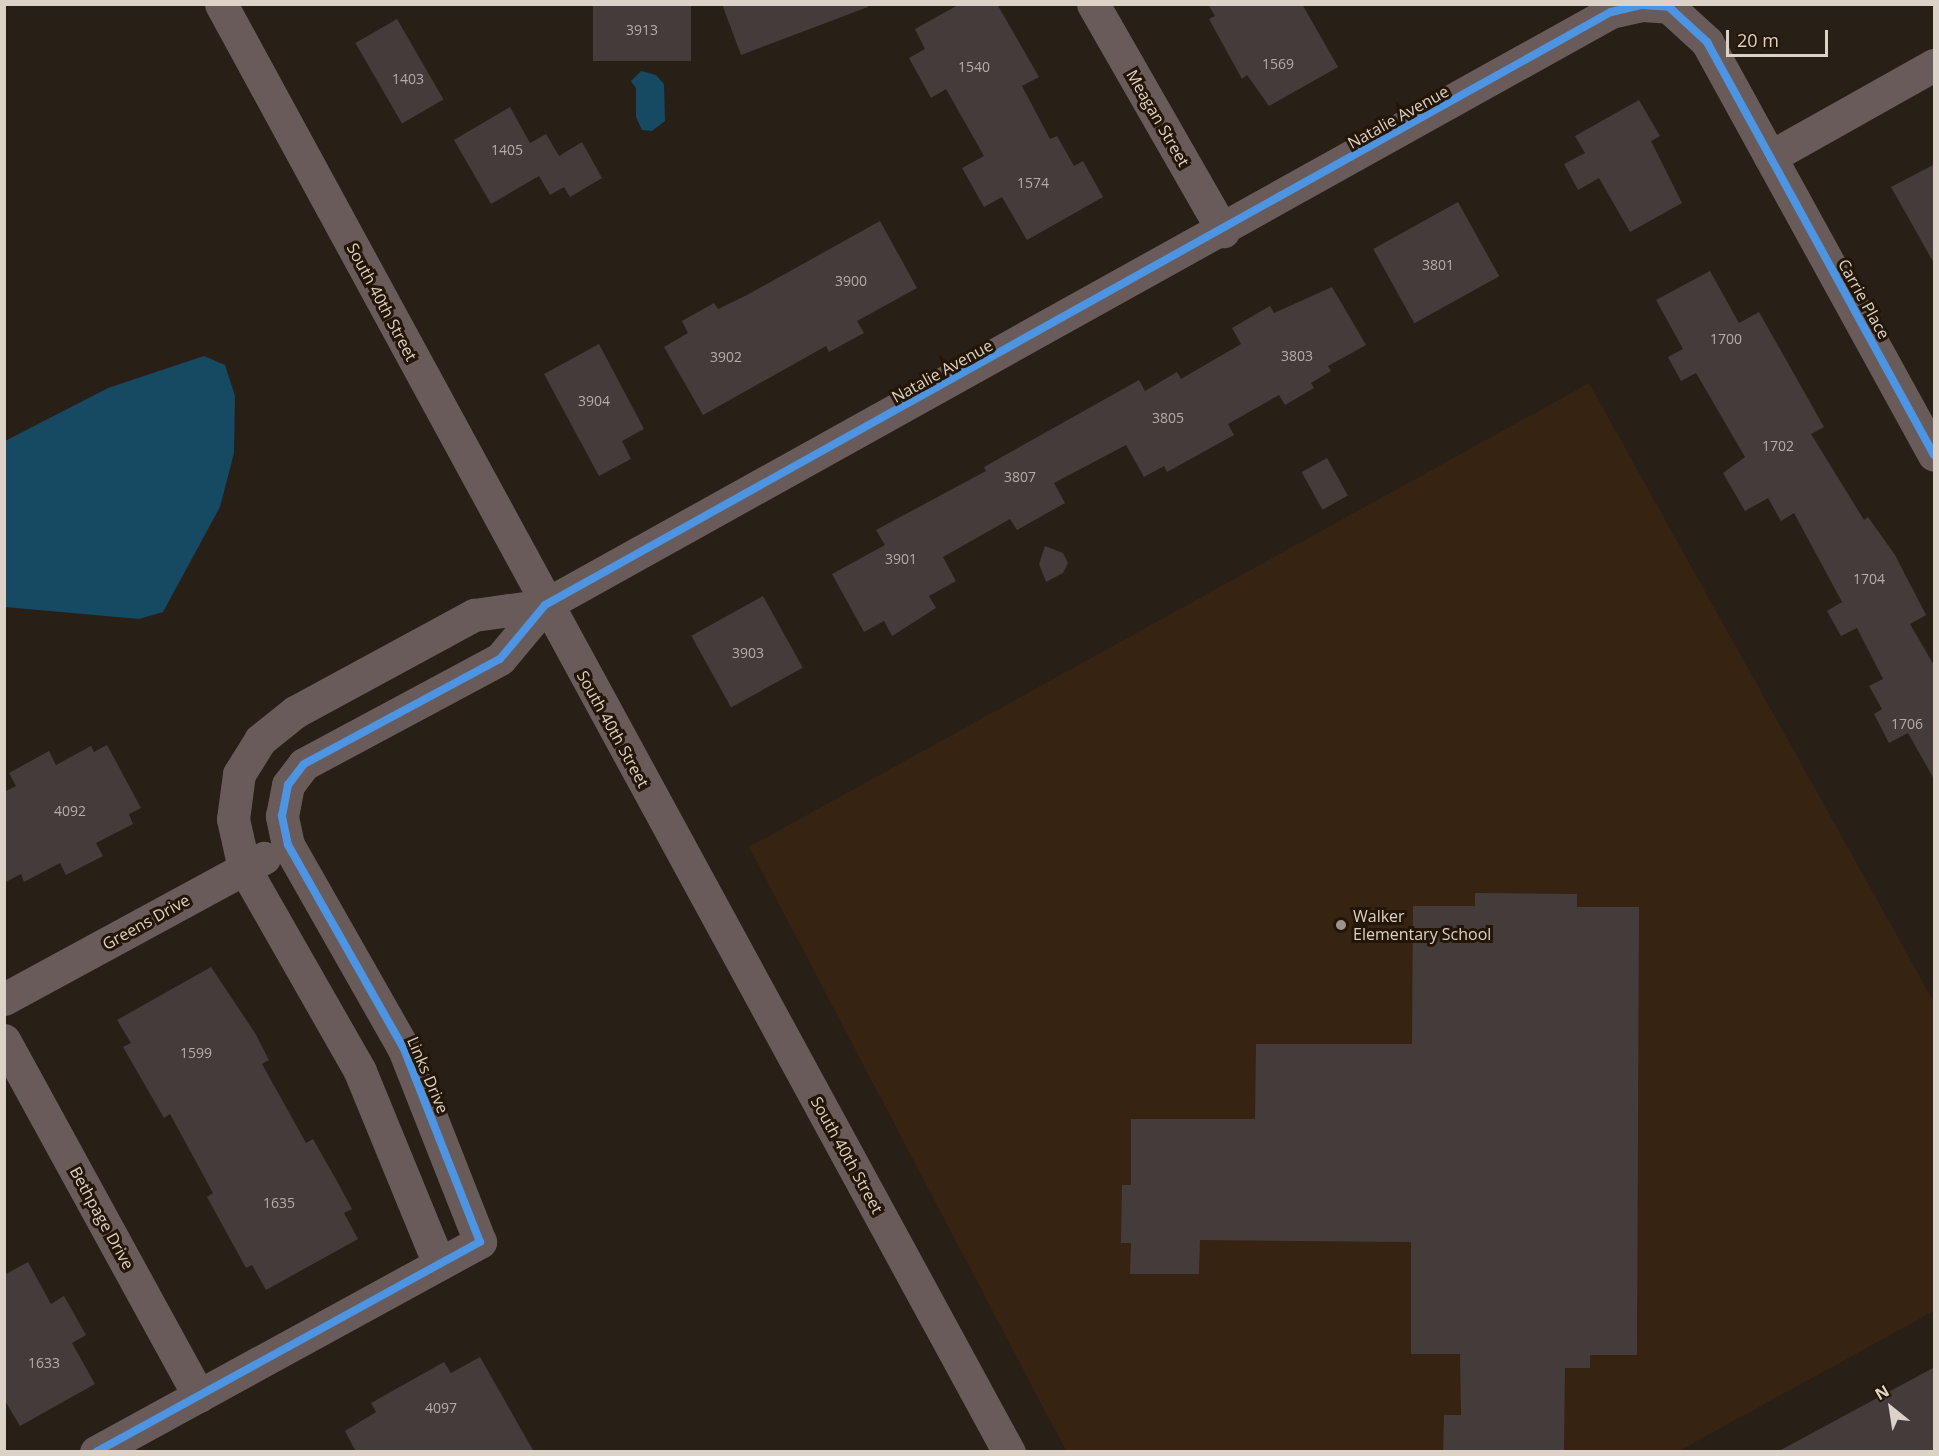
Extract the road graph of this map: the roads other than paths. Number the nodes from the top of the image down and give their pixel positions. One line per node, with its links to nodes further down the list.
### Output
1 (220, 4): 7 (street, South 40th Street)
2 (1093, 4): 5 (street, Meagan Street)
3 (1935, 65): 4 (street)
4 (1770, 157): 5 (street, Natalie Avenue); 6 (street, Carrie Place)
5 (1223, 231): 7 (street, Natalie Avenue)
6 (1935, 455)
7 (545, 605): 8 (street, Links Drive); 9 (street); 15 (street, South 40th Street)
8 (288, 845): 9 (street, Greens Drive); 12 (street, Links Drive)
9 (244, 868): 10 (street, Greens Drive); 12 (street)
10 (4, 999)
11 (4, 1040): 13 (street, Bethpage Drive)
12 (439, 1264): 13 (street, Links Drive)
13 (199, 1396): 14 (street, Links Drive)
14 (96, 1452)
15 (1009, 1452)

